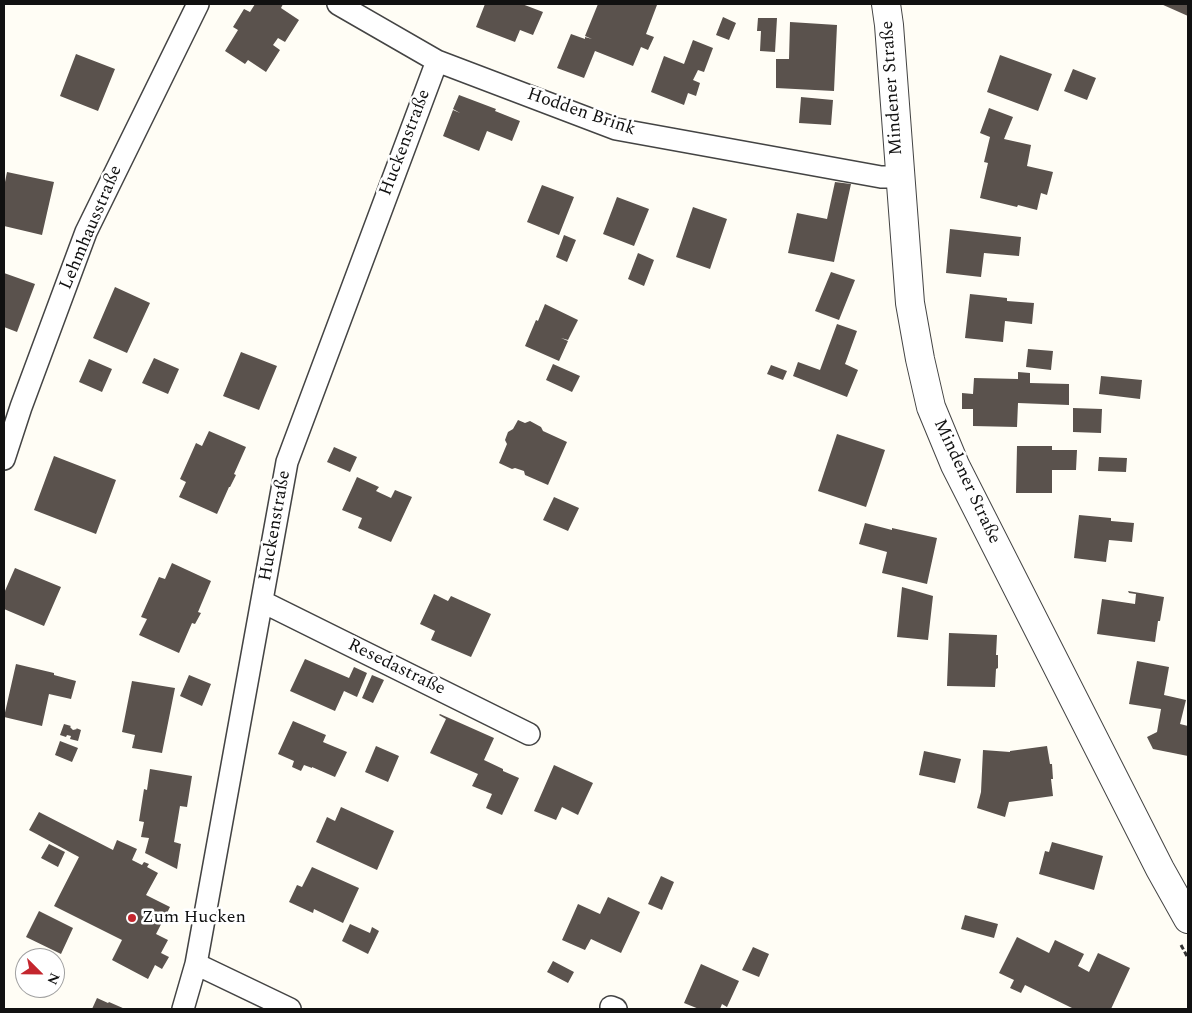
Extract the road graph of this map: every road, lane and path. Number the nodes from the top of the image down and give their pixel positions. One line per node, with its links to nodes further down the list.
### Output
1 (198, 4): 6 (street, Lehmhausstraße)
2 (338, 4): 4 (street, Hodden Brink)
3 (886, 4): 5 (street, Mindener Straße)
4 (437, 61): 5 (street, Hodden Brink); 7 (street, Huckenstraße)
5 (900, 177): 9 (street, Mindener Straße)
6 (4, 460)
7 (263, 602): 8 (street, Resedastraße); 10 (street, Huckenstraße)
8 (529, 734)
9 (1188, 919)
10 (196, 964): 11 (street, Huckenstraße); 12 (street)
11 (183, 1009)
12 (290, 1009)

